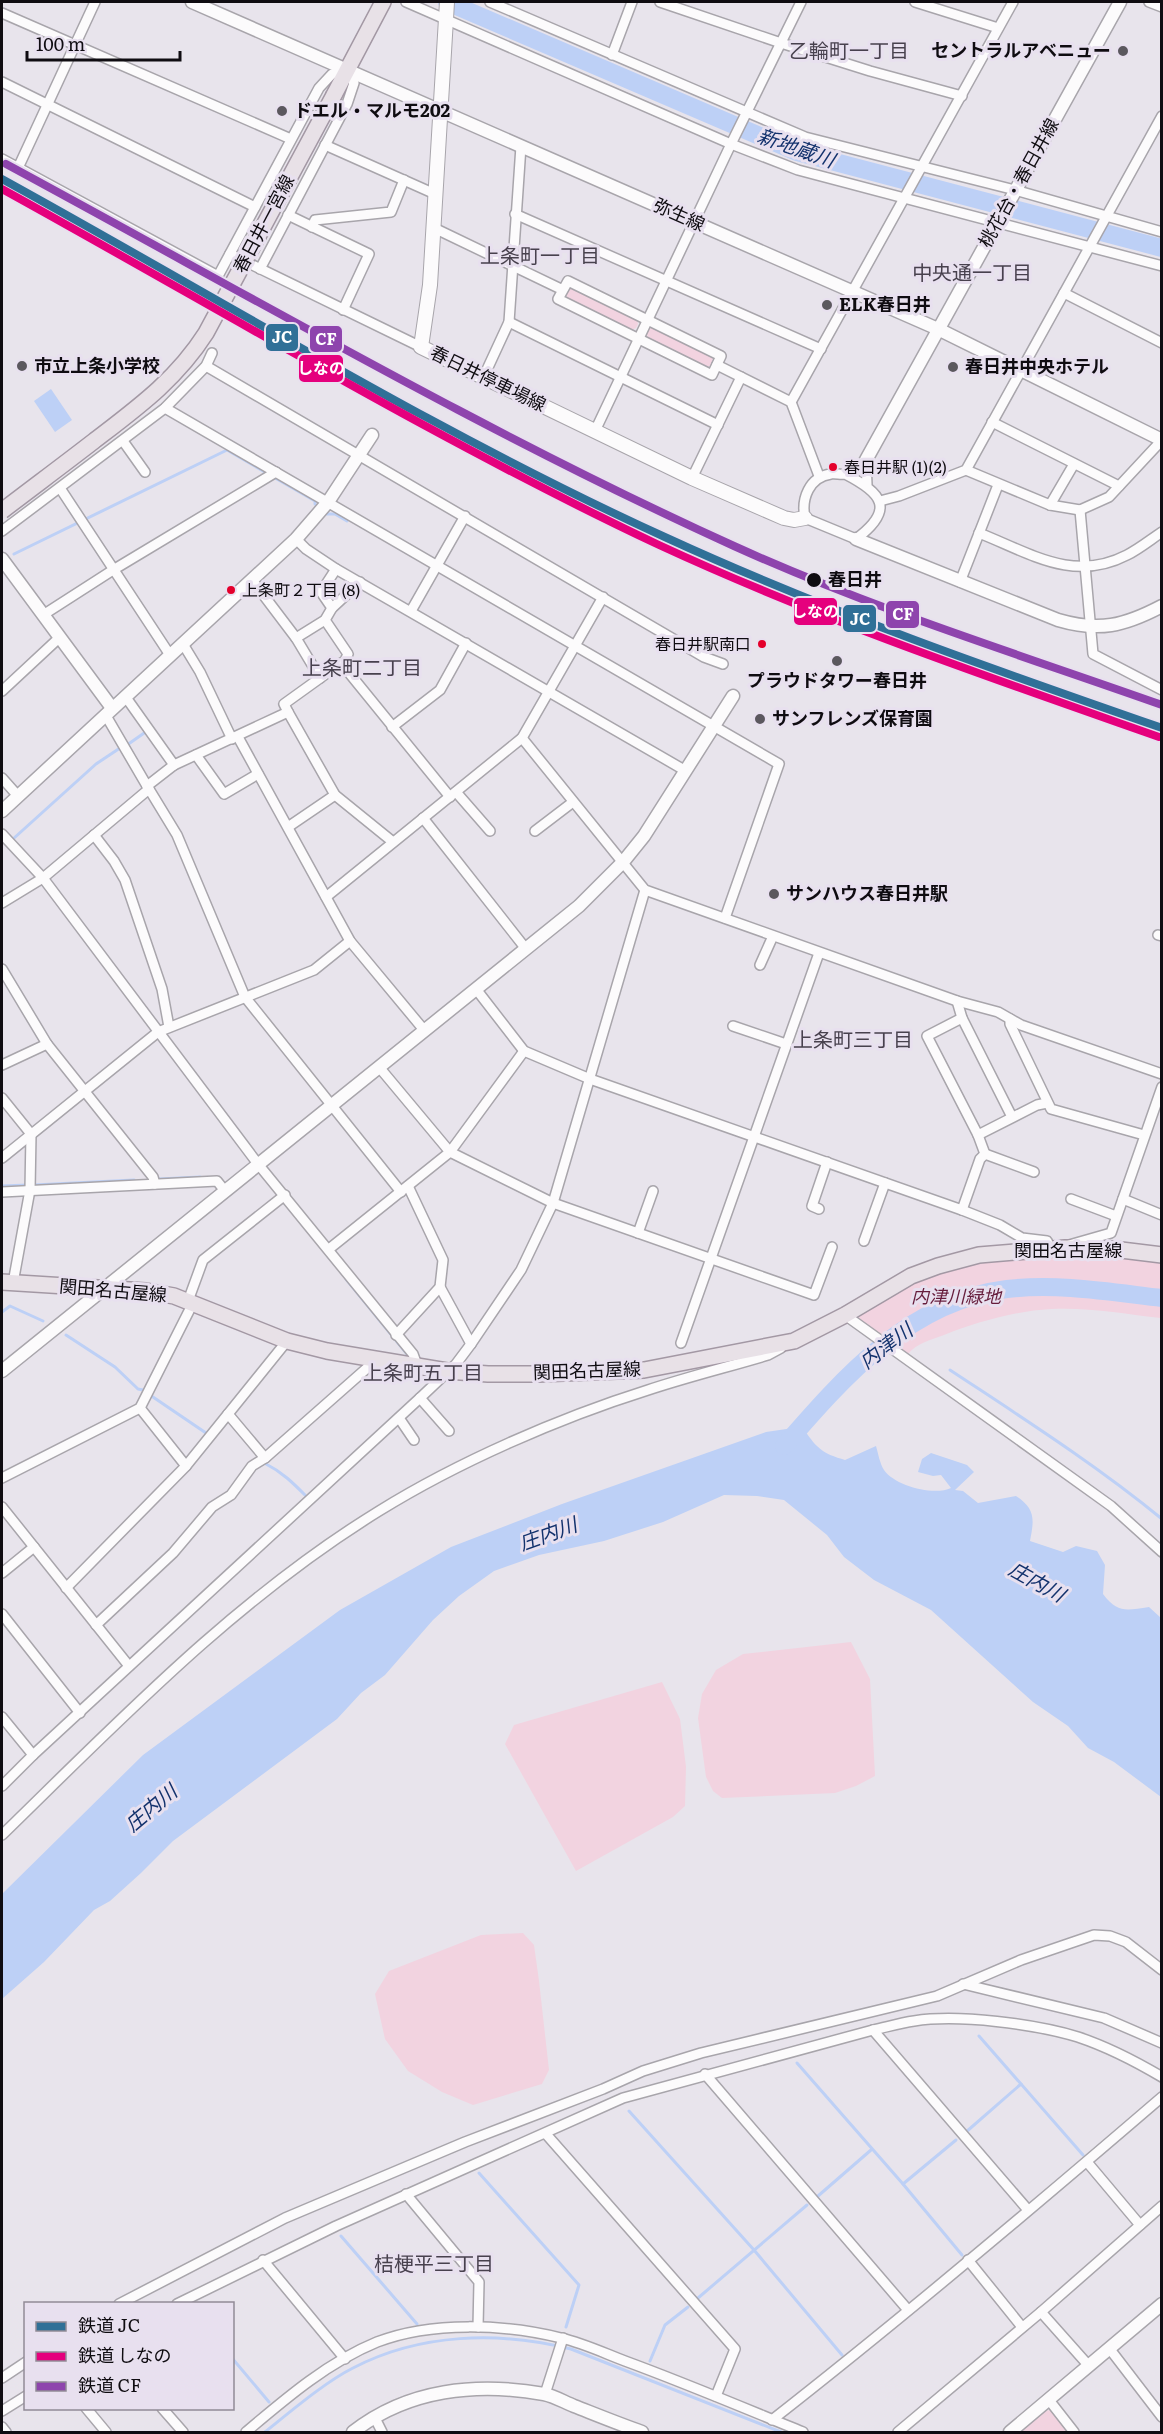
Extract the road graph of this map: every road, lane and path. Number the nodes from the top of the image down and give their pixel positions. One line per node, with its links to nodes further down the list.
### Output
1 (95, 2): 19 (street)
2 (192, 2): 21 (street, 弥生線)
3 (383, 2): 21 (main road, 春日井一宮線)
4 (406, 2): 15 (street)
5 (490, 2): 20 (street)
6 (632, 2): 20 (street)
7 (660, 2): 13 (street)
8 (801, 2): 18 (street)
9 (915, 2): 17 (street)
10 (1013, 2): 17 (street)
11 (1120, 2): 37 (street, 桃花台・春日井線)
12 (1149, 2): 14 (street)
13 (679, 4): 18 (street)
14 (1161, 7)
15 (447, 11): 25 (main road, 春日井停車場線); 29 (street)
16 (2, 13): 19 (street)
17 (998, 28): 23 (street)
18 (781, 43): 23 (street); 26 (street)
19 (74, 45): 24 (street); 28 (street)
20 (612, 55): 26 (street)
21 (347, 70): 25 (street, 弥生線); 28 (street); 30 (street); 97 (main road, 春日井一宮線, bridge)
22 (2, 82): 24 (street)
23 (962, 96): 34 (street)
24 (47, 104): 33 (street); 39 (street)
25 (441, 111): 31 (street, 弥生線); 36 (main road, 春日井停車場線)
26 (745, 116): 29 (street); 34 (street)
27 (1160, 120): 42 (street)
28 (291, 139): 39 (street)
29 (732, 141): 38 (street); 43 (street)
30 (325, 145): 35 (street); 41 (street)
31 (521, 146): 40 (street); 43 (street, 弥生線)
32 (2, 159): 33 (street)
33 (18, 168): 49 (street)
34 (920, 172): 37 (street); 38 (street)
35 (404, 180): 36 (street); 45 (street)
36 (435, 194): 46 (main road, 春日井停車場線)
37 (1012, 195): 42 (street); 44 (street, 桃花台・春日井線)
38 (906, 196): 44 (street); 55 (street)
39 (255, 207): 49 (street)
40 (515, 214): 50 (street); 53 (street)
41 (288, 215): 45 (street); 52 (street)
42 (1104, 220): 47 (street); 48 (street)
43 (694, 222): 53 (street); 55 (street, 弥生線)
44 (998, 222): 48 (street); 60 (street, 桃花台・春日井線)
45 (312, 226): 57 (street)
46 (434, 228): 50 (street); 64 (main road, 春日井停車場線)
47 (1161, 232)
48 (1090, 244): 51 (street); 56 (street)
49 (230, 254): 52 (street)
50 (512, 265): 54 (street); 59 (street)
51 (1161, 266)
52 (260, 269): 57 (street)
53 (666, 279): 58 (street); 63 (street)
54 (563, 290): 58 (street); 61 (street)
55 (852, 291): 60 (street, 弥生線); 63 (street)
56 (1064, 293): 62 (street); 68 (street)
57 (343, 310): 64 (street)
58 (648, 320): 61 (street); 66 (street)
59 (509, 322): 69 (street); 71 (street)
60 (938, 329): 68 (street, 弥生線); 81 (street, 桃花台・春日井線)
61 (639, 339): 66 (street); 71 (street)
62 (1161, 343)
63 (821, 349): 72 (street)
64 (418, 351): 69 (main road, 春日井停車場線)
65 (212, 353): 67 (street)
66 (717, 365): 70 (street)
67 (206, 366): 73 (street); 80 (street)
68 (1020, 370): 74 (street); 78 (street, 弥生線)
69 (484, 376): 76 (main road, 春日井停車場線)
70 (741, 377): 72 (street); 75 (street)
71 (619, 378): 75 (street); 76 (street)
72 (791, 402): 87 (street)
73 (165, 408): 79 (street); 85 (street)
74 (992, 422): 82 (street); 83 (street)
75 (718, 425): 88 (street)
76 (595, 431): 88 (main road, 春日井停車場線)
77 (372, 435): 80 (street)
78 (1161, 440): 91 (street)
79 (123, 441): 84 (street); 92 (street)
80 (359, 456): 94 (street); 98 (street)
81 (866, 460): 86 (street); 89 (street)
82 (1074, 464): 91 (street); 95 (street)
83 (966, 470): 90 (street); 93 (street)
84 (145, 472)
85 (276, 472): 94 (street); 109 (street)
86 (845, 474): 87 (street); 89 (street)
87 (819, 477): 99 (street)
88 (692, 478): 99 (main road, 春日井停車場線)
89 (867, 485): 93 (street)
90 (998, 485): 95 (street); 102 (street)
91 (1119, 486): 96 (street)
92 (60, 488): 100 (street); 109 (street)
93 (880, 501): 104 (street)
94 (328, 502): 103 (street); 106 (street)
95 (1050, 505): 96 (street)
96 (1080, 510): 107 (street)
97 (2, 511)
98 (465, 516): 106 (street); 113 (street)
99 (805, 518): 104 (street)
100 (2, 531)
101 (1161, 532): 107 (street)
102 (979, 533): 107 (street); 112 (street)
103 (296, 539): 108 (street); 110 (street)
104 (856, 539): 112 (street)
105 (2, 559): 117 (street)
106 (437, 566): 115 (street); 124 (street)
107 (1084, 568): 119 (street)
108 (336, 569): 111 (street); 114 (street)
109 (113, 570): 117 (street); 125 (street)
110 (252, 580): 121 (street); 123 (street)
111 (360, 582): 114 (street); 115 (street)
112 (960, 582): 119 (street)
113 (603, 597): 124 (street); 126 (street)
114 (332, 608): 118 (street)
115 (411, 611): 122 (street)
116 (1158, 611): 119 (street)
117 (43, 615): 120 (street)
118 (325, 620): 121 (street); 127 (street)
119 (1090, 627): 129 (street)
120 (59, 638): 130 (street); 134 (street)
121 (296, 638): 128 (street)
122 (466, 643): 131 (street); 136 (street)
123 (183, 644): 125 (street); 138 (street)
124 (574, 646): 131 (street); 137 (street)
125 (170, 655): 132 (street)
126 (723, 664)
127 (343, 665): 128 (street); 136 (street)
128 (320, 678): 135 (street)
129 (1161, 690)
130 (2, 691)
131 (548, 691): 139 (street); 142 (street)
132 (125, 696): 134 (street); 141 (street)
133 (734, 696): 137 (street)
134 (108, 711): 145 (street); 148 (street)
135 (288, 712): 138 (street); 147 (street)
136 (392, 727): 146 (street)
137 (714, 727): 142 (street); 163 (street)
138 (235, 738): 140 (street); 143 (street)
139 (522, 738): 146 (street); 149 (street)
140 (196, 755): 141 (street); 143 (street)
141 (174, 765): 145 (street)
142 (686, 771): 158 (street)
143 (258, 774): 152 (street)
144 (2, 778): 148 (street)
145 (148, 788): 156 (street); 171 (street)
146 (453, 794): 151 (street); 153 (street)
147 (335, 795): 152 (street); 157 (street)
148 (18, 796): 150 (street)
149 (573, 802): 154 (street); 158 (street)
150 (2, 811)
151 (423, 818): 157 (street); 166 (street)
152 (288, 827): 161 (street)
153 (490, 831)
154 (535, 831)
155 (2, 834): 159 (street)
156 (94, 835): 159 (street); 176 (street)
157 (393, 842): 161 (street)
158 (622, 862): 160 (street); 166 (street)
159 (43, 878): 162 (street); 178 (street)
160 (645, 890): 163 (street); 185 (street)
161 (326, 897): 165 (street)
162 (2, 903)
163 (725, 918): 164 (street)
164 (773, 936): 167 (street); 168 (street)
165 (350, 941): 171 (street); 177 (street)
166 (526, 948): 170 (street)
167 (819, 953): 172 (street); 180 (street)
168 (760, 965)
169 (2, 969): 179 (street)
170 (476, 989): 177 (street); 181 (street)
171 (245, 998): 176 (street); 190 (street)
172 (957, 1001): 173 (street); 174 (street)
173 (962, 1018): 191 (street); 193 (street)
174 (1010, 1019): 184 (street); 189 (street)
175 (733, 1026): 180 (street)
176 (169, 1027): 178 (street)
177 (424, 1030): 183 (street)
178 (158, 1032): 187 (street); 200 (street)
179 (47, 1044): 182 (street); 187 (street)
180 (786, 1044): 195 (street)
181 (524, 1051): 185 (street); 196 (street)
182 (2, 1065)
183 (379, 1067): 190 (street); 196 (street)
184 (1161, 1074)
185 (590, 1079): 195 (street); 212 (street)
186 (1161, 1087): 194 (street)
187 (84, 1091): 192 (street); 203 (street)
188 (2, 1098): 192 (street)
189 (1047, 1103): 191 (street); 194 (street)
190 (331, 1106): 200 (street); 204 (street)
191 (1012, 1117): 193 (street)
192 (31, 1134): 198 (street); 205 (street)
193 (978, 1135): 197 (street)
194 (1144, 1135): 211 (street)
195 (754, 1137): 199 (street); 223 (street)
196 (450, 1152): 204 (street); 212 (street)
197 (985, 1154): 201 (street); 214 (street)
198 (2, 1158)
199 (827, 1162): 202 (street); 213 (street)
200 (258, 1164): 206 (street); 209 (street)
201 (1034, 1172)
202 (885, 1182): 214 (street); 218 (street)
203 (154, 1184): 205 (street); 206 (street)
204 (405, 1189): 220 (street); 225 (street)
205 (30, 1190): 208 (street); 224 (street)
206 (225, 1191): 226 (street)
207 (653, 1191): 217 (street)
208 (2, 1192)
209 (285, 1195): 220 (street); 227 (street)
210 (1071, 1199): 216 (street)
211 (1122, 1199): 215 (street); 216 (street)
212 (553, 1203): 217 (street); 233 (street)
213 (819, 1209)
214 (962, 1209): 221 (street)
215 (1161, 1215)
216 (1116, 1216): 221 (street)
217 (638, 1233): 223 (street)
218 (864, 1241)
219 (832, 1247): 223 (street)
220 (329, 1249): 229 (street)
221 (1058, 1249): 222 (main road, 関田名古屋線); 228 (main road, 関田名古屋線)
222 (1161, 1255)
223 (711, 1260): 232 (street)
224 (8, 1282): 226 (main road, 関田名古屋線)
225 (440, 1287): 229 (street); 233 (street)
226 (106, 1288): 227 (main road, 関田名古屋線); 236 (street)
227 (190, 1302): 230 (main road, 関田名古屋線); 239 (street)
228 (845, 1315): 231 (main road, 関田名古屋線); 249 (street)
229 (396, 1335): 235 (street)
230 (287, 1341): 234 (main road, 関田名古屋線); 240 (street)
231 (794, 1341): 237 (main road, 関田名古屋線); 259 (street)
232 (681, 1343)
233 (471, 1344): 237 (street)
234 (375, 1361): 235 (main road, 関田名古屋線); 244 (street)
235 (417, 1365): 237 (main road, 関田名古屋線)
236 (2, 1371)
237 (447, 1371): 238 (street)
238 (420, 1398): 241 (street); 242 (street)
239 (140, 1408): 245 (street); 246 (street)
240 (228, 1414): 244 (street); 245 (street)
241 (399, 1418): 243 (street); 254 (street)
242 (449, 1431)
243 (414, 1440)
244 (265, 1458): 253 (street)
245 (186, 1466): 251 (street)
246 (2, 1478)
247 (2, 1507): 248 (street)
248 (34, 1547): 250 (street); 251 (street)
249 (1161, 1552)
250 (2, 1573)
251 (66, 1588): 253 (street)
252 (2, 1614): 255 (street)
253 (96, 1625): 254 (street)
254 (129, 1666): 255 (street)
255 (80, 1713): 257 (street)
256 (2, 1717): 257 (street)
257 (33, 1755): 258 (street)
258 (2, 1786)
259 (2, 1835)
260 (1161, 1970): 261 (street)
261 (963, 1984): 263 (street); 275 (street)
262 (873, 2030): 264 (street); 265 (street); 271 (street)
263 (1161, 2043)
264 (705, 2074): 267 (street); 278 (street)
265 (1161, 2077)
266 (1161, 2097): 268 (street)
267 (546, 2134): 269 (street); 289 (street)
268 (1087, 2162): 271 (street); 272 (street)
269 (406, 2194): 273 (street); 280 (street)
270 (1161, 2206): 272 (street)
271 (1028, 2210): 274 (street)
272 (1140, 2225): 279 (street)
273 (263, 2260): 276 (street); 284 (street)
274 (968, 2260): 278 (street); 281 (street)
275 (123, 2302)
276 (181, 2302)
277 (1161, 2304): 283 (street)
278 (908, 2310): 297 (street)
279 (1041, 2312): 281 (street); 286 (street)
280 (478, 2327): 282 (street); 284 (street)
281 (1022, 2327): 299 (street)
282 (562, 2339): 288 (street); 289 (street)
283 (1109, 2348): 286 (street); 295 (street)
284 (345, 2359): 303 (street)
285 (24, 2363): 287 (street)
286 (1089, 2366): 291 (street)
287 (2, 2378)
288 (545, 2394): 296 (street); 306 (street)
289 (716, 2396): 297 (street)
290 (24, 2397): 294 (street)
291 (1049, 2400): 308 (street); 309 (street)
292 (87, 2410): 301 (street)
293 (163, 2410): 302 (street)
294 (2, 2411)
295 (1161, 2417)
296 (375, 2418): 304 (street); 305 (street)
297 (772, 2420): 307 (street)
298 (2, 2427): 300 (street)
299 (899, 2432)
300 (6, 2433)
301 (106, 2433)
302 (183, 2433)
303 (246, 2433)
304 (353, 2433)
305 (382, 2433)
306 (642, 2433)
307 (803, 2433)
308 (1010, 2433)
309 (1074, 2433)

